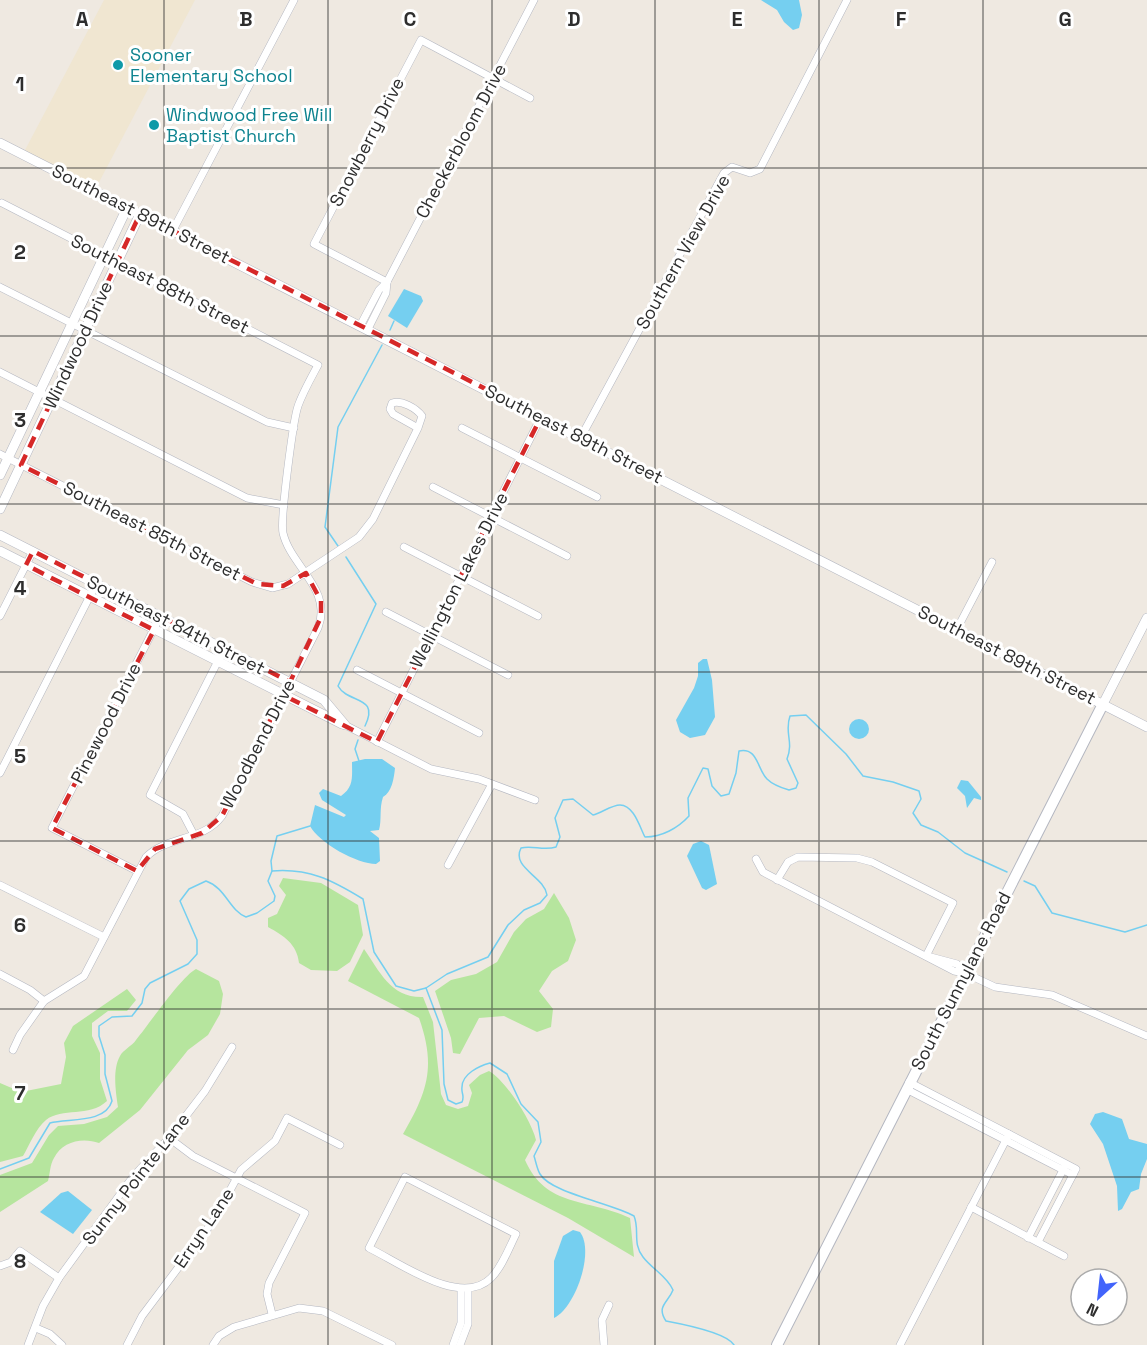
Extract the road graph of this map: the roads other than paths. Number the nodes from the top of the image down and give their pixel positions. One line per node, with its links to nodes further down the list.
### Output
1 (294, 0): 10 (street)
2 (534, 0): 4 (street, Checkerbloom Drive)
3 (847, 0): 26 (street, Southern View Drive)
4 (494, 79): 5 (street); 13 (street, Checkerbloom Drive); 13 (street, Snowberry Drive)
5 (530, 98)
6 (0, 143): 8 (street, Southeast 89th Street)
7 (2, 203): 11 (street, Southeast 88th Street)
8 (127, 208): 9 (street, Southeast 89th Street); 11 (street, Windwood Drive)
9 (140, 214): 10 (street, Southeast 89th Street); 12 (street, Windwood Drive)
10 (173, 231): 16 (street, Southeast 89th Street)
11 (104, 256): 12 (street, Southeast 88th Street); 15 (street, Windwood Drive)
12 (117, 262): 17 (street, Windwood Drive); 18 (street, Southeast 88th Street)
13 (387, 282): 16 (street, Checkerbloom Drive)
14 (0, 287): 15 (street)
15 (72, 325): 17 (street); 20 (street, Windwood Drive)
16 (364, 328): 22 (street, Southeast 89th Street)
17 (85, 331): 21 (street, Windwood Drive); 23 (street)
18 (318, 365): 23 (street, Woodbend Drive)
19 (0, 372): 20 (street)
20 (39, 392): 21 (street); 27 (street, Windwood Drive)
21 (53, 399): 29 (street, Windwood Drive); 33 (street)
22 (541, 417): 26 (street, Southeast 89th Street); 28 (street, Wellington Lakes Drive)
23 (294, 428): 33 (street, Woodbend Drive)
24 (418, 428): 24 (street); 43 (street, Southeast 85th Street)
25 (462, 428): 28 (street)
26 (581, 437): 52 (street, Southeast 89th Street)
27 (4, 456): 29 (street, Southeast 85th Street); 30 (street, Windwood Drive)
28 (519, 459): 32 (street); 35 (street, Wellington Lakes Drive)
29 (21, 465): 34 (street, Windwood Drive); 43 (street, Southeast 85th Street)
30 (0, 476)
31 (433, 487): 35 (street)
32 (597, 497)
33 (284, 505): 43 (street, Woodbend Drive)
34 (0, 509)
35 (490, 518): 40 (street); 44 (street, Wellington Lakes Drive)
36 (0, 535): 39 (street, Southeast 84th Street)
37 (404, 547): 44 (street)
38 (0, 551): 42 (street, Southeast 84th Street)
39 (33, 551): 42 (street); 45 (street, Southeast 84th Street)
40 (567, 556)
41 (992, 562): 52 (street)
42 (26, 565): 46 (street, Southeast 84th Street); 48 (street)
43 (306, 573): 59 (street, Woodbend Drive)
44 (460, 576): 49 (street); 54 (street, Wellington Lakes Drive)
45 (96, 584): 46 (street); 50 (street, Southeast 84th Street)
46 (90, 597): 53 (street, Southeast 84th Street); 67 (street)
47 (386, 612): 54 (street)
48 (0, 616)
49 (538, 616)
50 (160, 617): 53 (street, Pinewood Drive); 55 (street, Southeast 84th Street)
51 (1147, 618): 62 (street, South Sunnylane Road)
52 (957, 629): 62 (street, Southeast 89th Street)
53 (154, 630): 56 (street, Southeast 84th Street); 73 (street, Pinewood Drive)
54 (431, 635): 58 (street); 60 (street, Wellington Lakes Drive)
55 (224, 649): 56 (street); 59 (street, Southeast 84th Street)
56 (217, 662): 61 (street, Southeast 84th Street); 70 (street)
57 (357, 670): 60 (street)
58 (508, 675)
59 (290, 682): 61 (street, Woodbend Drive); 63 (street, Southeast 84th Street)
60 (402, 693): 65 (street); 66 (street, Wellington Lakes Drive)
61 (283, 695): 63 (street, Southeast 84th Street); 70 (street, Woodbend Drive)
62 (1102, 704): 64 (street, Southeast 89th Street); 78 (main road, South Sunnylane Road)
63 (345, 725): 66 (street, Southeast 84th Street)
64 (1147, 727)
65 (479, 733)
66 (378, 742): 68 (street, Southeast 84th Street)
67 (0, 773)
68 (492, 784): 69 (street, Southeast 84th Street); 72 (street)
69 (535, 800)
70 (194, 835): 73 (street, Woodbend Drive)
71 (756, 859): 74 (street)
72 (448, 865)
73 (137, 871): 76 (street, Woodbend Drive)
74 (777, 880): 77 (street); 77 (street)
75 (0, 885): 76 (street)
76 (104, 937): 80 (street, Woodbend Drive)
77 (926, 956): 78 (street)
78 (965, 973): 81 (street); 84 (main road, South Sunnylane Road)
79 (0, 974): 80 (street)
80 (44, 1001): 83 (street, Woodbend Drive)
81 (1147, 1036)
82 (232, 1047): 86 (street, Sunny Pointe Lane)
83 (13, 1050)
84 (908, 1086): 85 (street); 108 (main road, South Sunnylane Road)
85 (1007, 1137): 88 (street); 90 (street)
86 (170, 1138): 89 (street); 95 (street, Sunny Pointe Lane)
87 (340, 1145): 89 (street, Erryn Lane)
88 (1065, 1167): 91 (street); 92 (street)
89 (237, 1178): 98 (street); 102 (street, Erryn Lane)
90 (971, 1207): 91 (street); 109 (street)
91 (1028, 1238): 92 (street)
92 (1038, 1242): 93 (street)
93 (1064, 1256)
94 (0, 1266): 95 (street)
95 (59, 1278): 99 (street, Sunny Pointe Lane)
96 (465, 1290): 96 (street); 105 (street); 106 (street)
97 (609, 1305): 107 (street)
98 (272, 1314): 103 (street); 104 (street)
99 (36, 1328): 100 (street, Sunny Pointe Lane); 101 (street)
100 (28, 1345)
101 (62, 1345)
102 (127, 1345)
103 (213, 1345)
104 (392, 1345)
105 (453, 1345)
106 (460, 1345)
107 (604, 1345)
108 (777, 1345)
109 (900, 1345)

